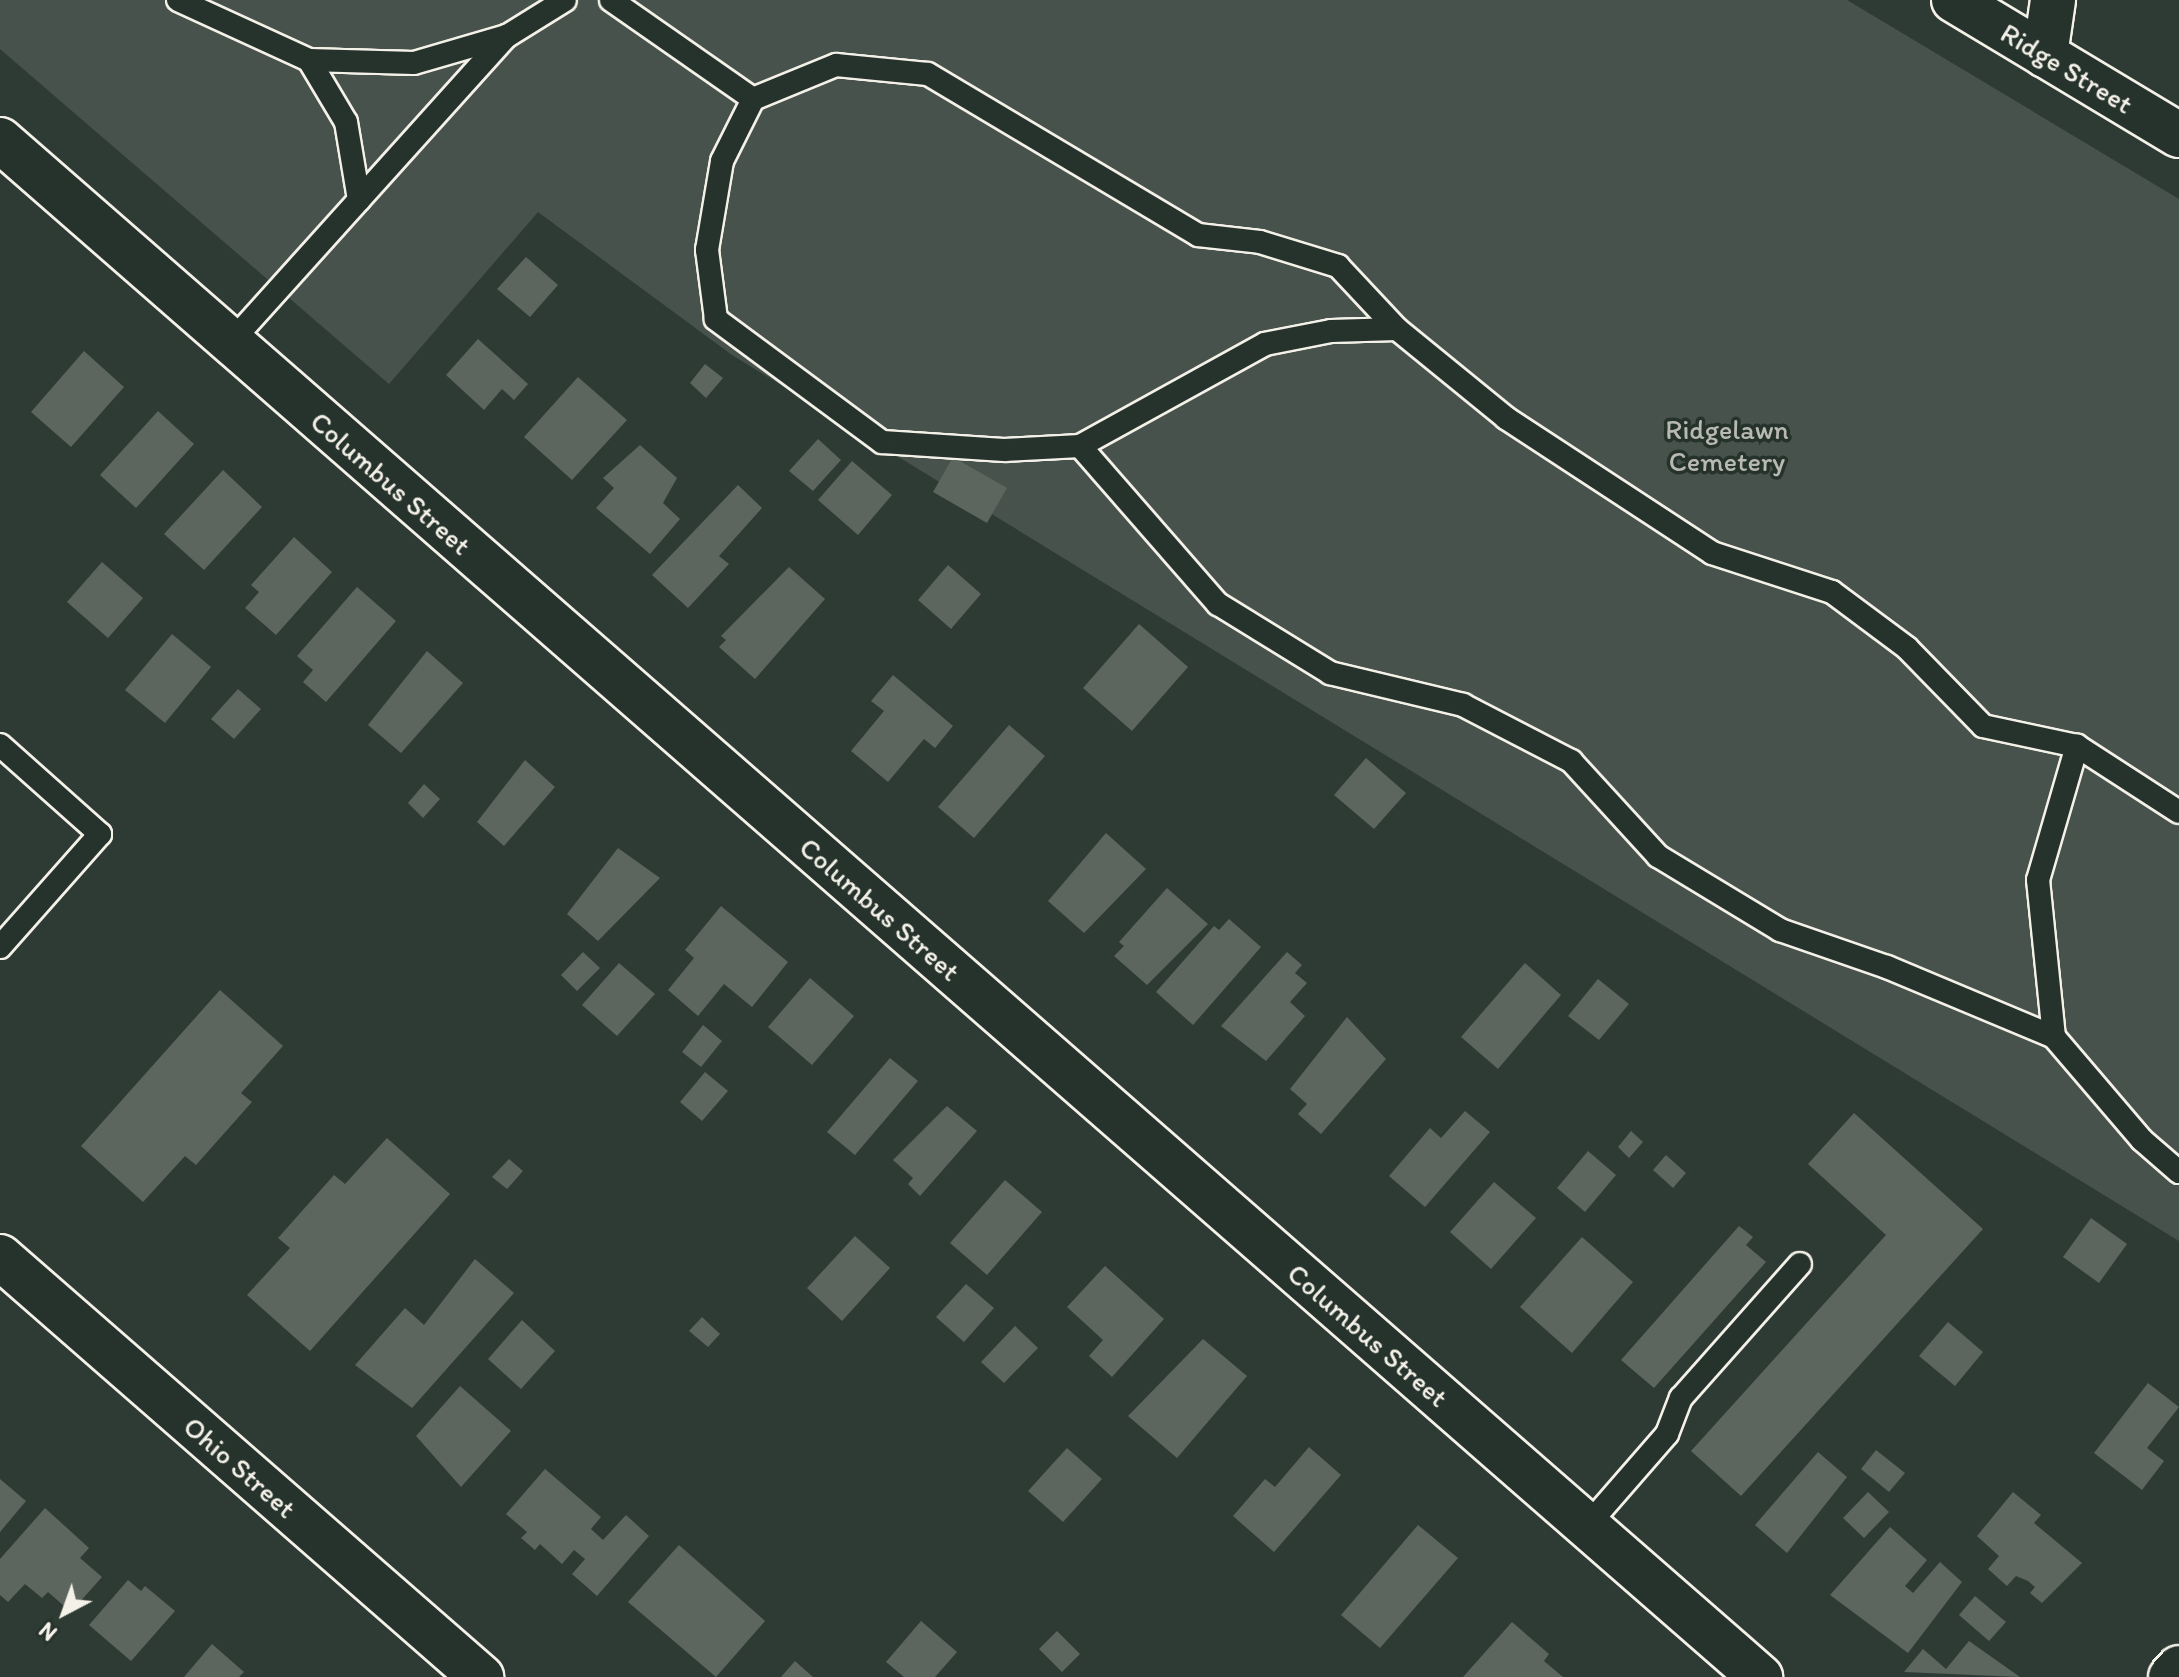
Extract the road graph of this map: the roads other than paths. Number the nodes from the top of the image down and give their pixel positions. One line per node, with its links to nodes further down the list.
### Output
1 (178, 0): 8 (lane)
2 (565, 0): 6 (lane)
3 (611, 0): 9 (lane)
4 (1954, 0): 7 (street, Ridge Street)
5 (2053, 0): 7 (street)
6 (507, 36): 8 (lane); 12 (lane)
7 (2045, 55): 10 (street, Ridge Street)
8 (309, 60): 12 (lane)
9 (753, 99): 13 (lane); 15 (lane)
10 (2179, 135)
11 (0, 140): 14 (street, Columbus Street)
12 (359, 200): 14 (lane)
13 (1397, 329): 15 (lane); 17 (lane)
14 (231, 342): 24 (street, Columbus Street)
15 (1080, 446): 20 (lane)
16 (0, 746): 19 (lane)
17 (2077, 746): 18 (lane); 20 (lane)
18 (2179, 812)
19 (0, 947)
20 (2054, 1037): 21 (lane)
21 (2179, 1172)
22 (0, 1257): 26 (street, Ohio Street)
23 (1800, 1264): 24 (lane)
24 (1587, 1526): 27 (street, Columbus Street)
25 (2179, 1668): 28 (street)
26 (481, 1677)
27 (1760, 1677)
28 (2171, 1677)

